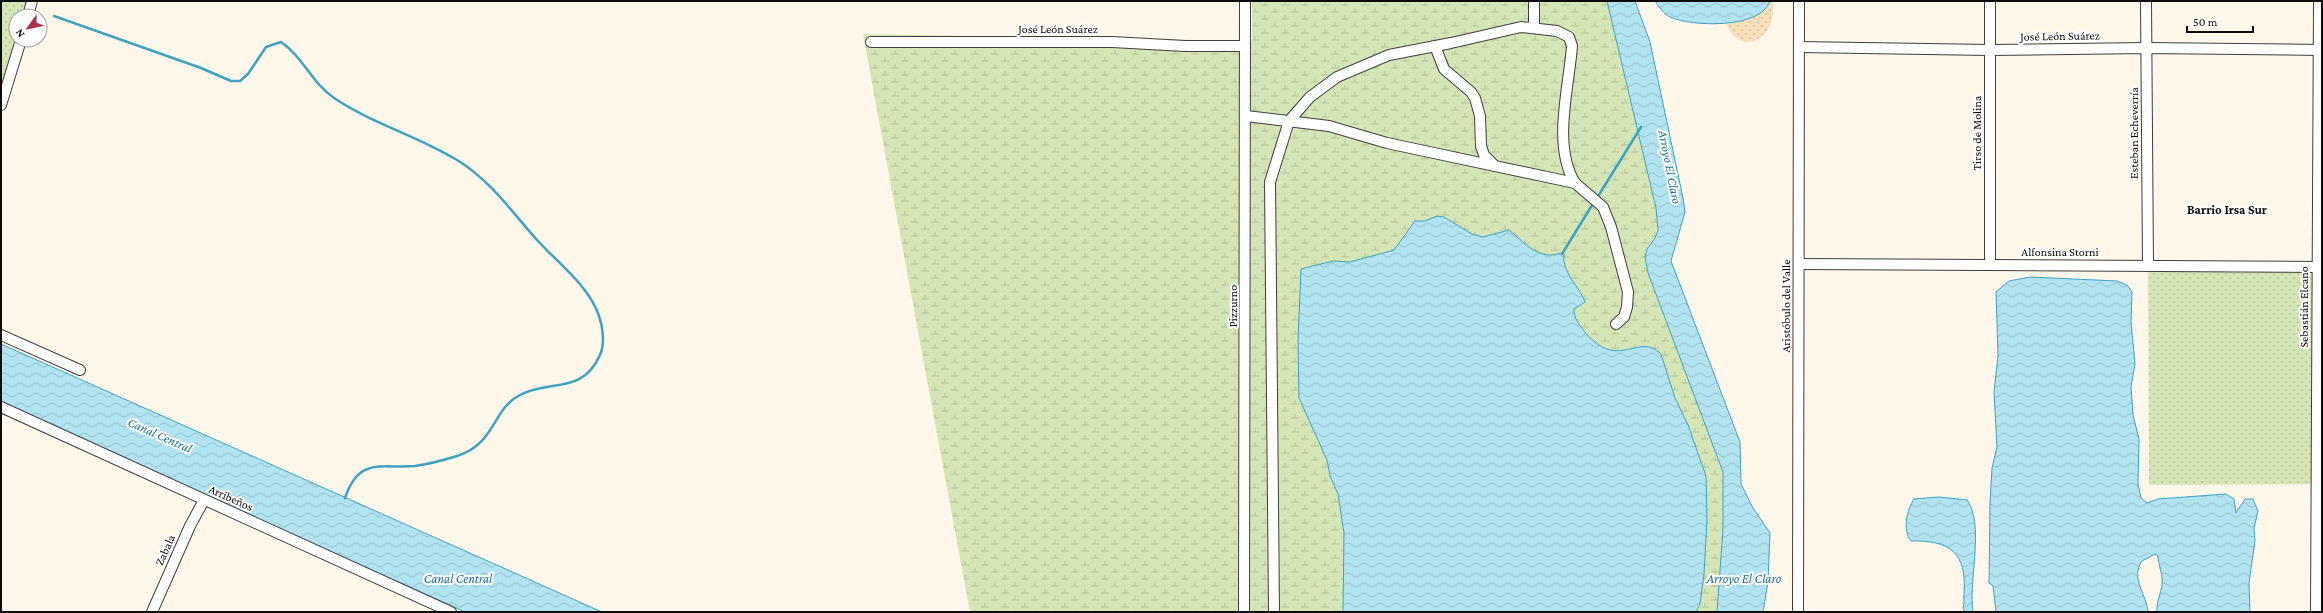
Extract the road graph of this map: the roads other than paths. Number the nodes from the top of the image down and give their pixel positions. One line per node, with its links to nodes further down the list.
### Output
1 (1245, 1): 9 (street, Pizzurno)
2 (1534, 1): 7 (street)
3 (1799, 1): 11 (street, Aristóbulo del Valle)
4 (1990, 1): 14 (street, Tirso de Molina)
5 (2146, 1): 13 (street, Esteban Echeverría)
6 (2319, 1): 15 (street, Sebastián Elcano)
7 (1534, 27): 10 (street); 20 (street)
8 (871, 42): 9 (street, José León Suárez)
9 (1245, 46): 17 (street, Pizzurno)
10 (1435, 46): 18 (street); 19 (street)
11 (1799, 46): 14 (street, José León Suárez); 21 (street, Aristóbulo del Valle)
12 (19, 48): 16 (street)
13 (2146, 48): 14 (street, José León Suárez); 15 (street, José León Suárez); 23 (street, Esteban Echeverría)
14 (1990, 50): 22 (street, Tirso de Molina)
15 (2321, 50): 24 (street, Sebastián Elcano)
16 (1, 105)
17 (1246, 116): 18 (street); 33 (street, Pizzurno)
18 (1289, 121): 19 (street); 34 (street)
19 (1495, 166): 20 (street)
20 (1575, 184): 25 (street)
21 (1799, 264): 22 (street, Alfonsina Storni); 35 (street, Aristóbulo del Valle)
22 (1990, 264): 23 (street, Alfonsina Storni)
23 (2148, 265): 24 (street, Alfonsina Storni)
24 (2319, 267): 29 (street, Sebastián Elcano)
25 (1616, 324)
26 (1, 335): 27 (street)
27 (80, 370)
28 (1, 407): 30 (street, Arribeños)
29 (2320, 484): 36 (street, Sebastián Elcano)
30 (204, 500): 31 (street, Zabala); 32 (street, Arribeños)
31 (152, 612)
32 (451, 612)
33 (1244, 612)
34 (1274, 612)
35 (1798, 612)
36 (2316, 612)

